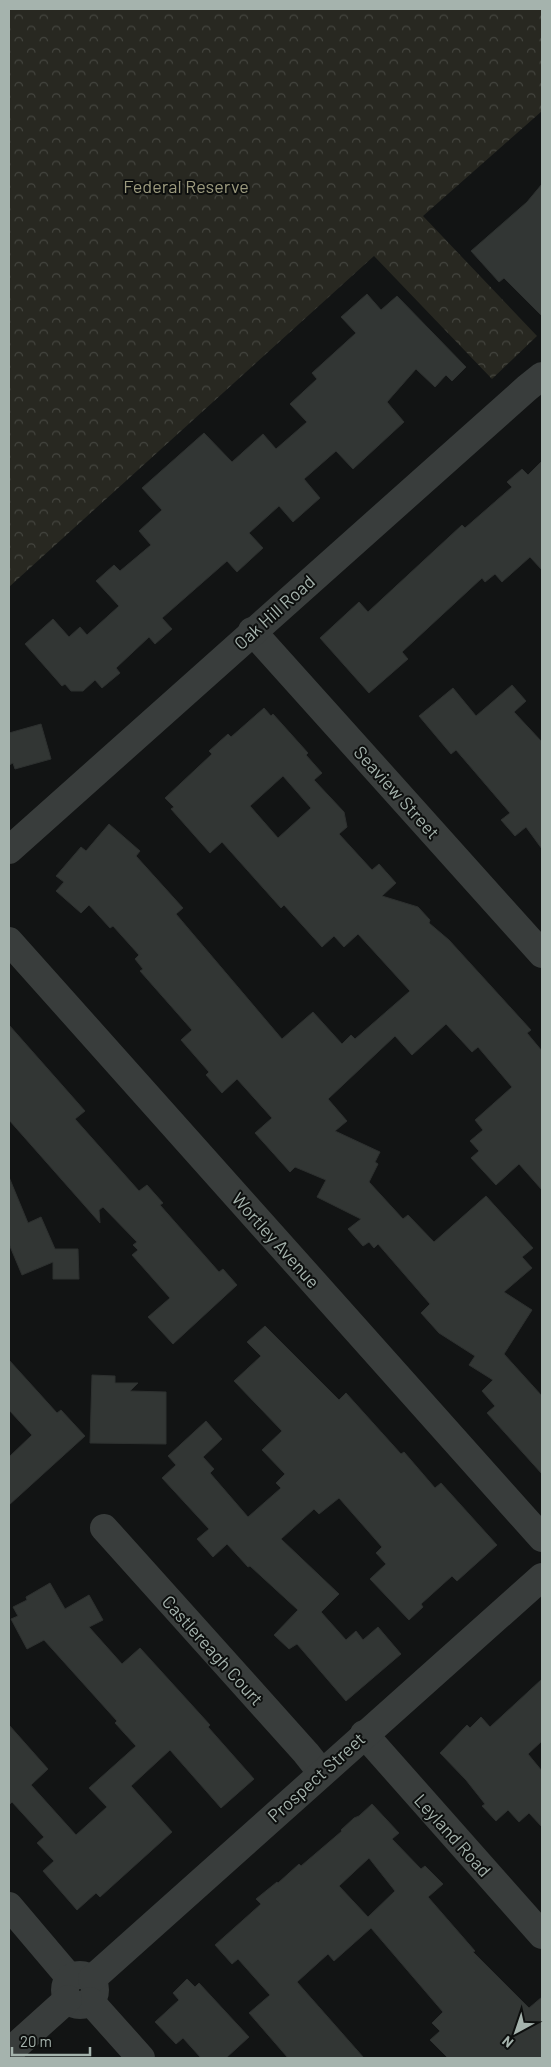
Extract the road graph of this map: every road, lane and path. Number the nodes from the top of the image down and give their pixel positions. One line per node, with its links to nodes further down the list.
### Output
1 (542, 376): 2 (street, Oak Hill Road)
2 (252, 631): 3 (street, Oak Hill Road); 5 (street, Seaview Street)
3 (9, 850)
4 (9, 941): 7 (street, Wortley Avenue)
5 (542, 954)
6 (104, 1528): 10 (street, Castlereagh Court)
7 (542, 1538)
8 (542, 1576): 9 (street, Prospect Street)
9 (364, 1734): 10 (street, Prospect Street); 12 (street, Leyland Road)
10 (321, 1772): 13 (street, Prospect Street)
11 (9, 1906): 13 (street)
12 (542, 1935)
13 (80, 1989): 14 (street, Prospect Street); 15 (street)
14 (9, 2052)
15 (140, 2058)

